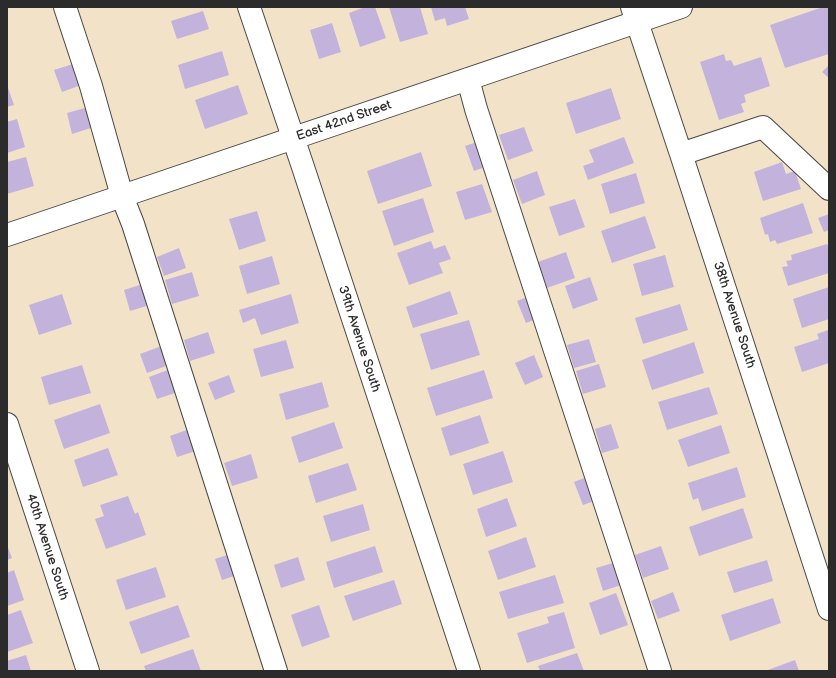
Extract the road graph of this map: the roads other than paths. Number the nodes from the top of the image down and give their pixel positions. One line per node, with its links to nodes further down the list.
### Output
1 (65, 7): 9 (street)
2 (249, 7): 6 (street, 39th Avenue South)
3 (681, 7): 4 (street, East 42nd Street)
4 (634, 14): 5 (street, East 42nd Street); 7 (street, 38th Avenue South)
5 (468, 79): 6 (street, East 42nd Street); 16 (street)
6 (293, 138): 9 (street, East 42nd Street); 15 (street, 39th Avenue South)
7 (681, 154): 8 (street); 12 (street, 38th Avenue South)
8 (829, 189)
9 (122, 196): 10 (street, East 42nd Street); 14 (street)
10 (7, 235)
11 (7, 424): 13 (street, 40th Avenue South)
12 (829, 609)
13 (88, 671)
14 (276, 671)
15 (469, 671)
16 (660, 671)

